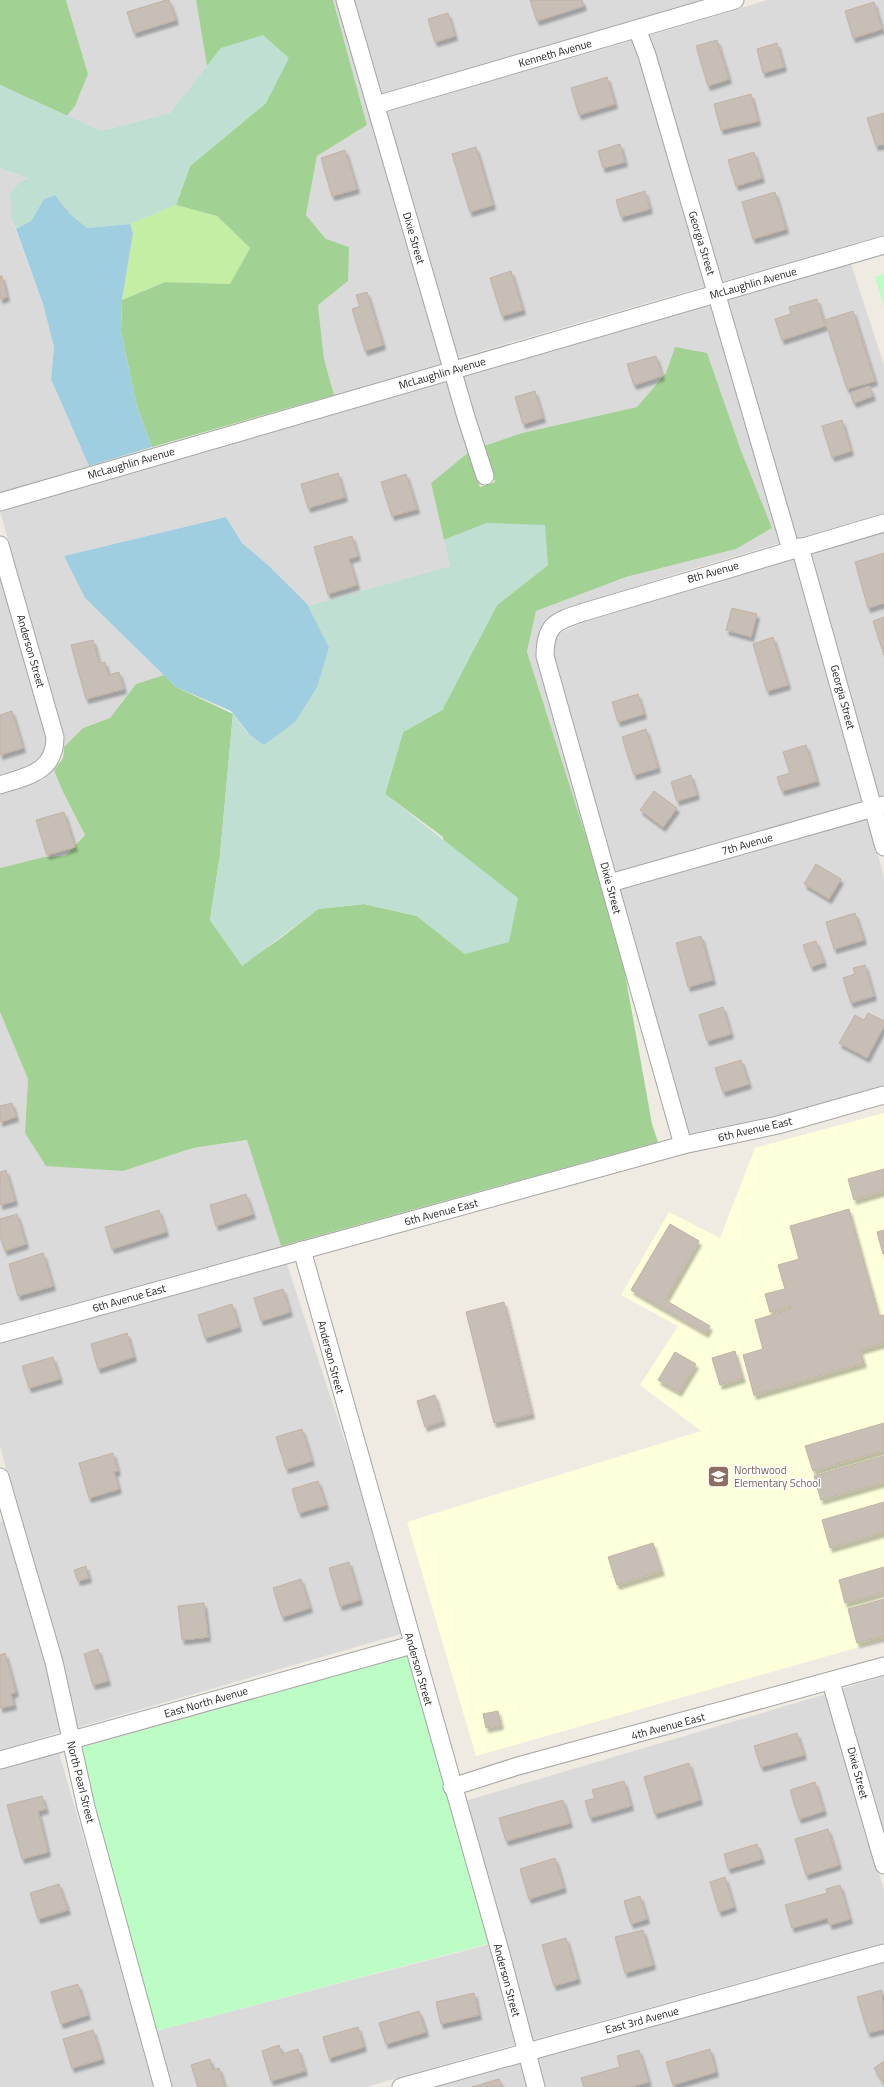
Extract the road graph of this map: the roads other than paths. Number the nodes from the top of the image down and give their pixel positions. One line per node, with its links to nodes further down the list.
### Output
1 (345, 0): 4 (street, Dixie Street)
2 (735, 0): 3 (street, Kenneth Avenue)
3 (637, 29): 4 (street, Kenneth Avenue); 6 (street, Georgia Street)
4 (376, 105): 7 (street, Dixie Street)
5 (884, 245): 6 (street, McLaughlin Avenue)
6 (716, 293): 7 (street, McLaughlin Avenue); 12 (street, Georgia Street)
7 (452, 369): 8 (street, Dixie Street); 9 (street, McLaughlin Avenue)
8 (485, 476)
9 (0, 502)
10 (884, 523): 12 (street, 8th Avenue)
11 (0, 545): 14 (street, Anderson Street)
12 (795, 549): 13 (street, 8th Avenue); 15 (street, Georgia Street)
13 (549, 632): 17 (street, Dixie Street)
14 (0, 785)
15 (879, 806): 16 (street, Georgia Street); 17 (street, 7th Avenue)
16 (884, 847)
17 (610, 883): 19 (street, Dixie Street)
18 (884, 1095): 19 (street, 6th Avenue East)
19 (683, 1145): 20 (street, 6th Avenue East)
20 (302, 1250): 21 (street, 6th Avenue East); 24 (street, Anderson Street)
21 (0, 1334)
22 (0, 1477): 23 (street, North Pearl Street)
23 (5, 1511): 27 (street, North Pearl Street)
24 (412, 1645): 27 (street, East North Avenue); 29 (street, Anderson Street)
25 (884, 1666): 26 (street, 4th Avenue East)
26 (830, 1682): 29 (street, 4th Avenue East); 30 (street, Dixie Street)
27 (70, 1741): 28 (street, East North Avenue); 33 (street, North Pearl Street)
28 (0, 1760)
29 (452, 1786): 32 (street, Anderson Street)
30 (884, 1865)
31 (884, 1953): 32 (street, East 3rd Avenue)
32 (526, 2051): 34 (street, East 3rd Avenue); 35 (street, Anderson Street)
33 (163, 2087)
34 (401, 2087)
35 (536, 2087)

